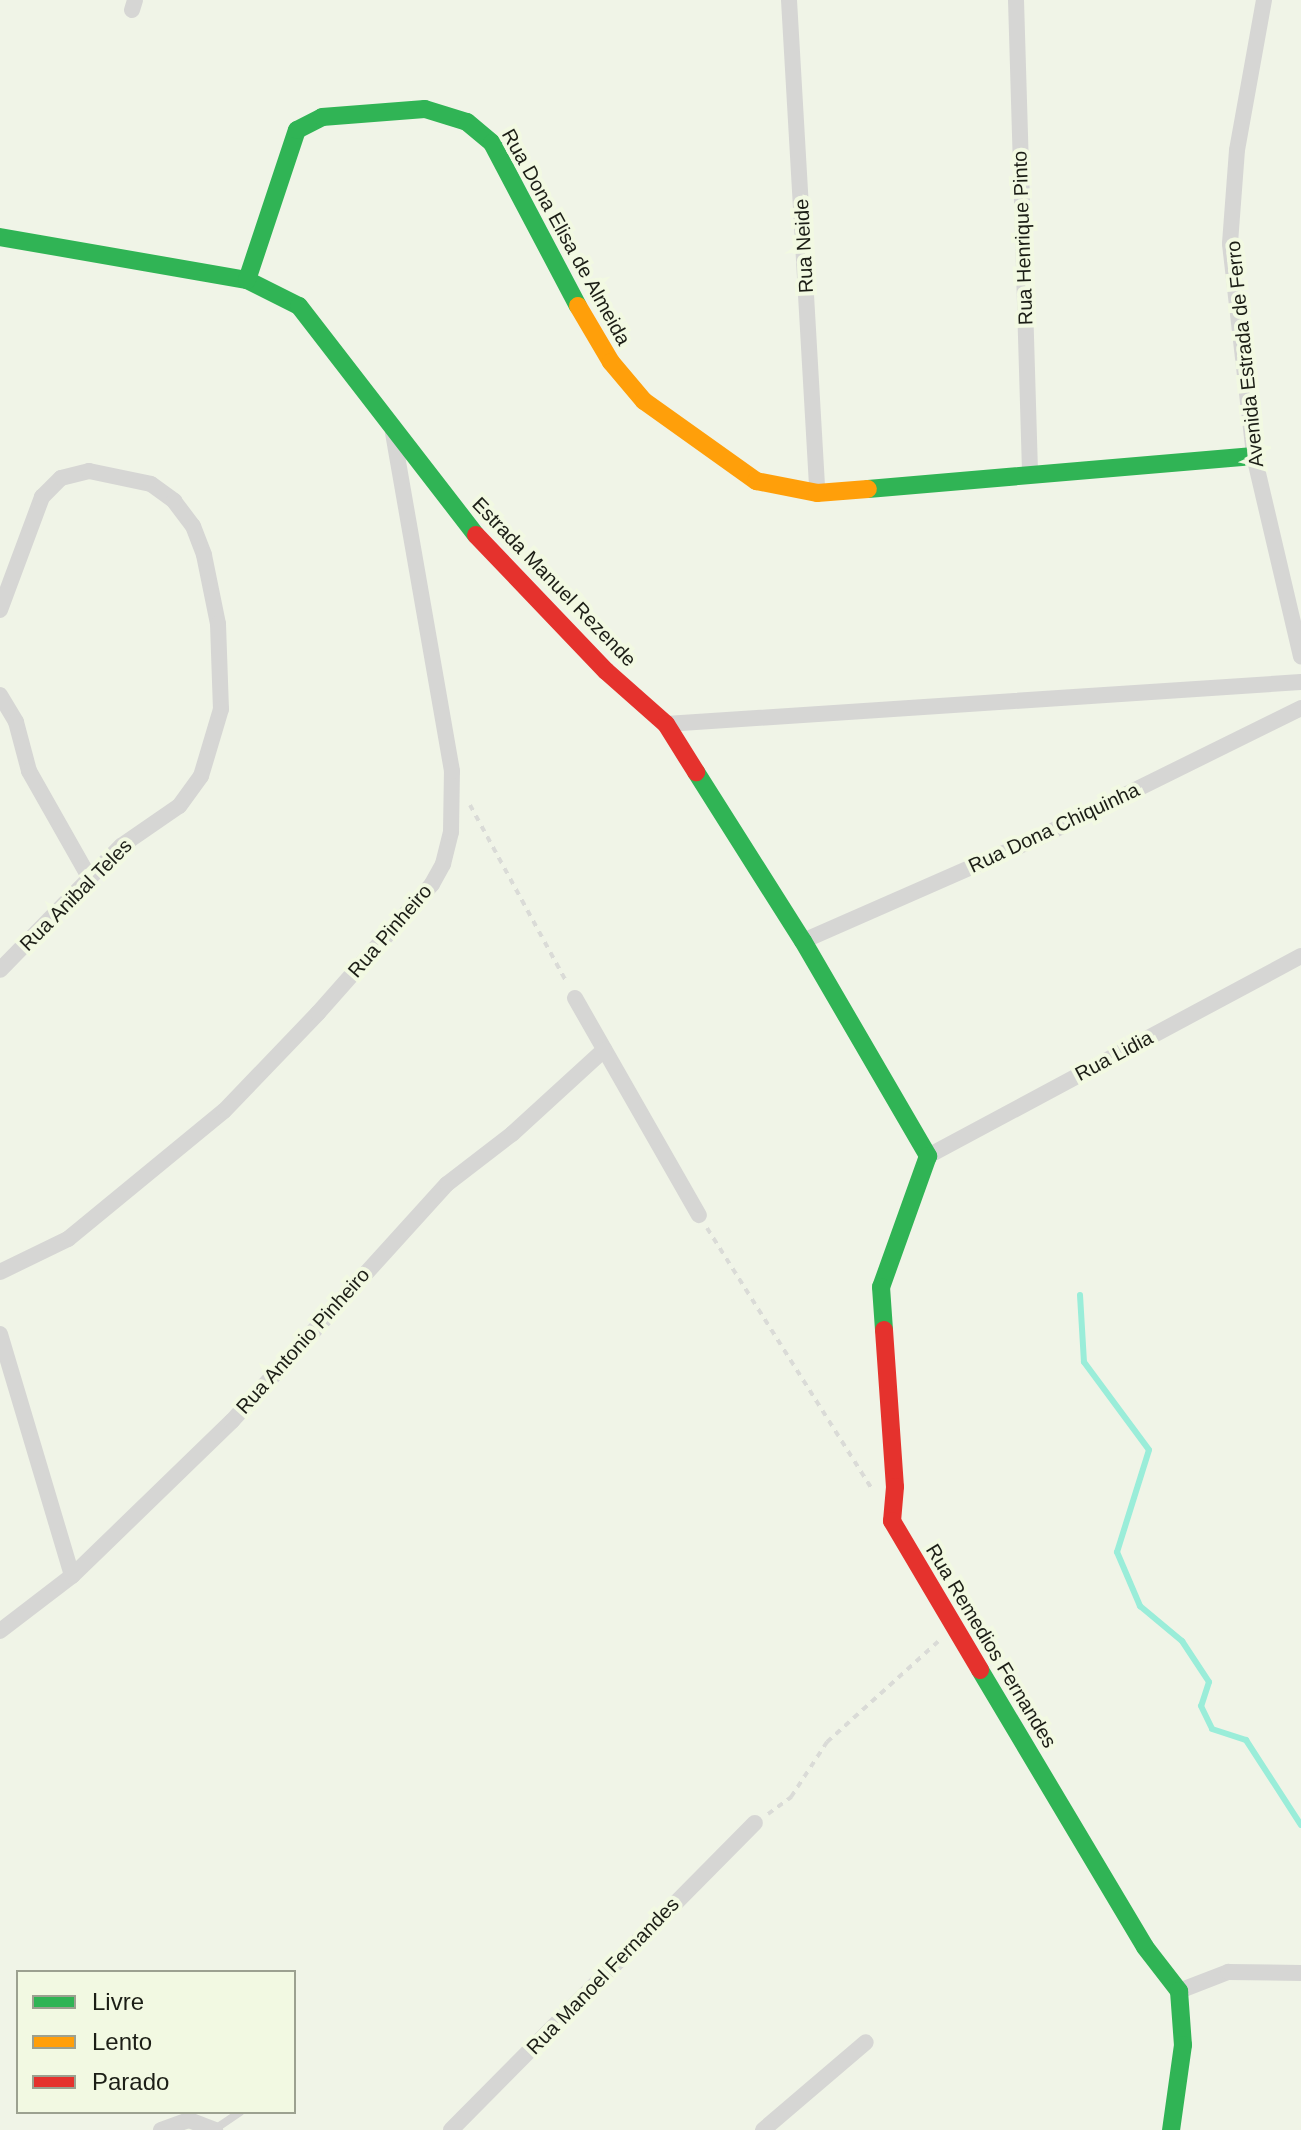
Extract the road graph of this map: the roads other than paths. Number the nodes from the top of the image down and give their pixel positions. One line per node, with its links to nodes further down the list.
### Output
1 (789, 0): 9 (street, Rua Neide)
2 (1016, 0): 8 (street, Rua Henrique Pinto)
3 (1264, 0): 7 (street, Avenida Estrada de Ferro)
4 (0, 237): 5 (street, Estrada Manuel Rezende)
5 (247, 280): 6 (street, Estrada Manuel Rezende); 9 (street, Rua Dona Elisa de Almeida)
6 (393, 432): 15 (street, Estrada Manuel Rezende); 24 (street, Rua Pinheiro)
7 (1254, 456): 8 (street, Rua Dona Elisa de Almeida); 11 (street, Avenida Estrada de Ferro)
8 (1030, 475): 9 (street, Rua Dona Elisa de Almeida)
9 (817, 493)
10 (0, 610): 16 (street, Rua Anibal Teles)
11 (1301, 657)
12 (1301, 682): 15 (street)
13 (0, 695): 16 (street)
14 (1301, 708): 17 (street, Rua Dona Chiquinha)
15 (666, 724): 17 (street, Estrada Manuel Rezende)
16 (90, 879): 19 (street, Rua Anibal Teles)
17 (803, 941): 22 (street, Estrada Manuel Rezende)
18 (1301, 956): 22 (street, Rua Lidia)
19 (0, 970)
20 (575, 998): 21 (street)
21 (604, 1050): 23 (street); 26 (street, Rua Antonio Pinheiro)
22 (928, 1156): 30 (street, Rua Remedios Fernandes)
23 (699, 1215)
24 (0, 1272)
25 (0, 1334): 26 (street)
26 (72, 1576): 27 (street, Rua Antonio Pinheiro)
27 (0, 1631)
28 (755, 1823): 35 (street, Rua Manoel Fernandes)
29 (1301, 1973): 30 (street)
30 (1179, 1991): 37 (street)
31 (866, 2042): 36 (street)
32 (237, 2114): 33 (lane)
33 (215, 2129): 34 (street)
34 (161, 2130)
35 (451, 2130)
36 (763, 2130)
37 (1171, 2130)

